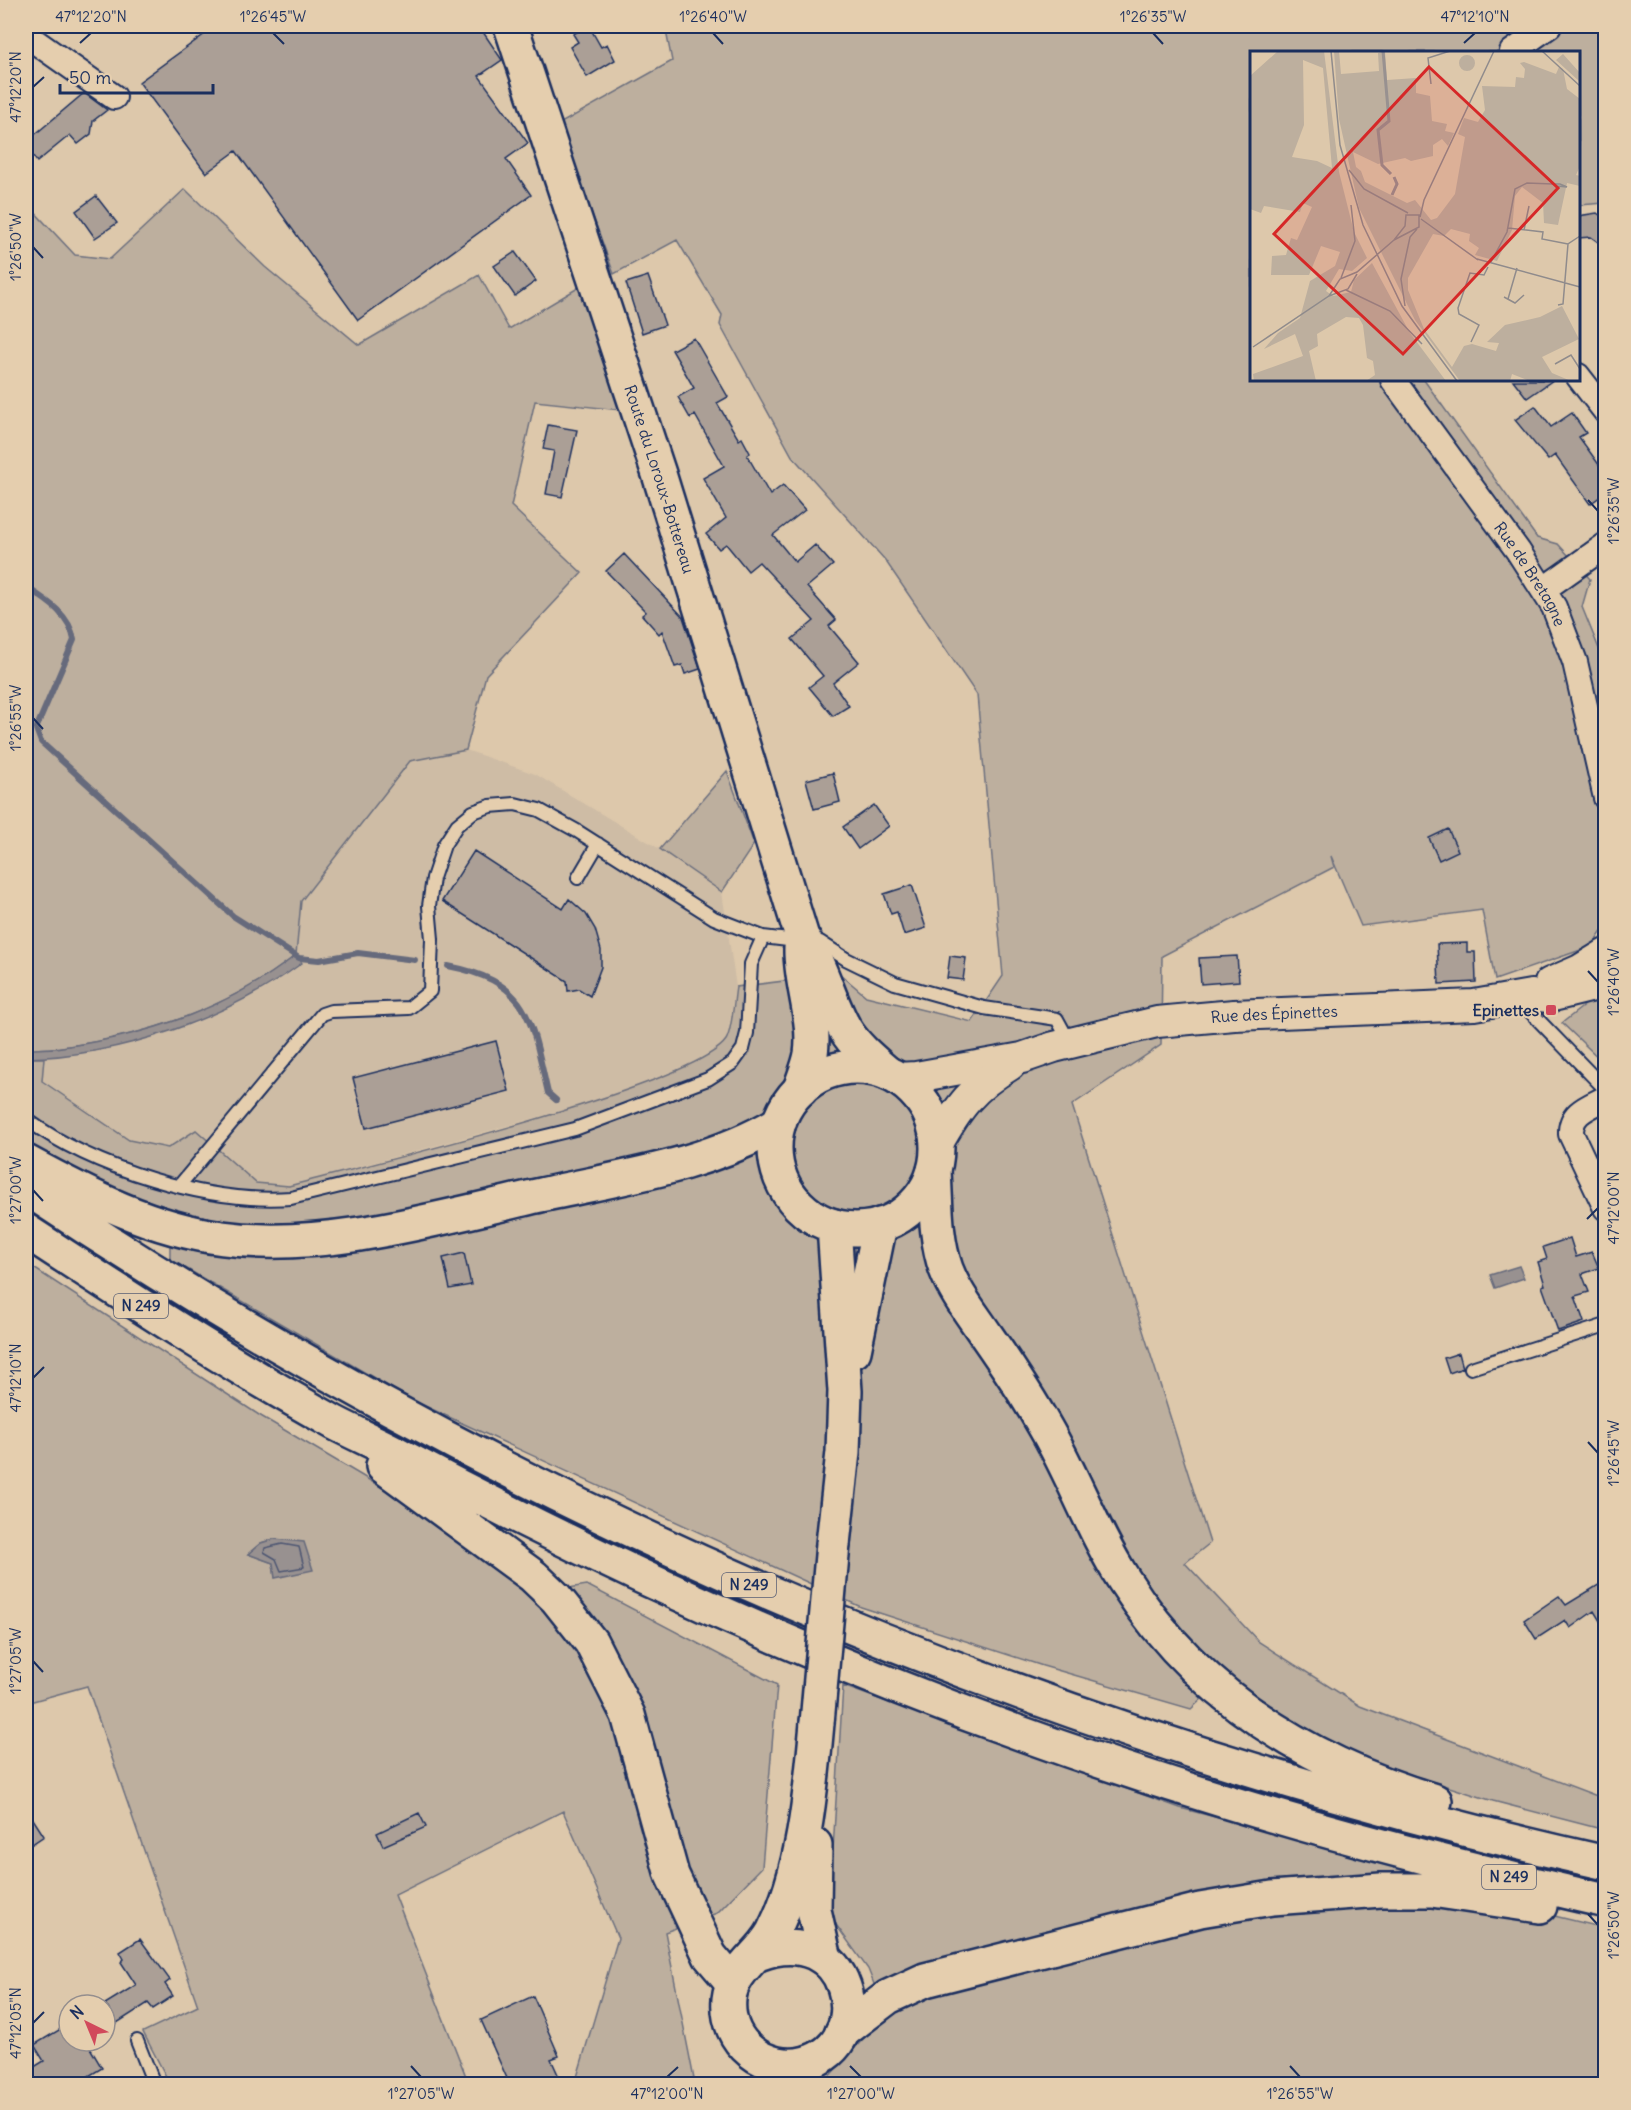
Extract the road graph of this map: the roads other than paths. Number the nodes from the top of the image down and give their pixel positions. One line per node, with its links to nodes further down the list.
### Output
1 (511, 26): 14 (main road, Route du Loroux-Bottereau)
2 (1550, 26): 4 (street)
3 (26, 35): 5 (street)
4 (1513, 51)
5 (114, 97)
6 (1580, 379): 8 (street)
7 (1394, 381): 10 (street, Rue de Bretagne)
8 (1605, 412)
9 (1605, 545): 10 (street)
10 (1544, 589): 11 (street, Rue de Bretagne)
11 (1605, 798)
12 (598, 844): 13 (lane); 15 (lane); 29 (lane)
13 (578, 878)
14 (802, 937): 15 (lane); 19 (lane); 21 (main road, Route du Loroux-Bottereau); 22 (main road, Route du Loroux-Bottereau)
15 (763, 938): 29 (lane)
16 (1605, 954): 18 (street, Rue des Épinettes)
17 (1605, 983): 18 (street, Rue des Épinettes)
18 (1524, 997): 19 (street, Rue des Épinettes); 23 (lane)
19 (1065, 1044): 20 (street, Rue des Épinettes)
20 (1022, 1058): 21 (street, Rue des Épinettes); 27 (street, Rue des Épinettes)
21 (892, 1075): 22 (main road); 27 (main road)
22 (800, 1090): 26 (main road)
23 (1605, 1090)
24 (1605, 1098): 31 (street)
25 (26, 1119): 29 (lane)
26 (778, 1123): 28 (main road); 33 (main road)
27 (936, 1158): 32 (main road); 40 (main road)
28 (26, 1162)
29 (179, 1186)
30 (26, 1188): 40 (main road, N 249)
31 (1605, 1208)
32 (880, 1225): 33 (main road); 37 (main road)
33 (834, 1226): 37 (main road)
34 (26, 1231): 38 (main road, N 249)
35 (1605, 1325): 36 (lane)
36 (1471, 1368)
37 (845, 1391): 39 (main road, bridge)
38 (336, 1423): 42 (main road, N 249); 46 (main road)
39 (813, 1769): 44 (main road); 45 (main road)
40 (1531, 1846): 41 (main road, N 249)
41 (1605, 1863)
42 (1605, 1901)
43 (1605, 1919): 47 (main road)
44 (758, 1954): 45 (main road); 46 (main road)
45 (825, 1959): 47 (main road)
46 (734, 1983): 49 (main road)
47 (842, 2032): 50 (main road)
48 (137, 2041): 51 (lane)
49 (759, 2071): 50 (main road)
50 (804, 2073)
51 (154, 2085)

